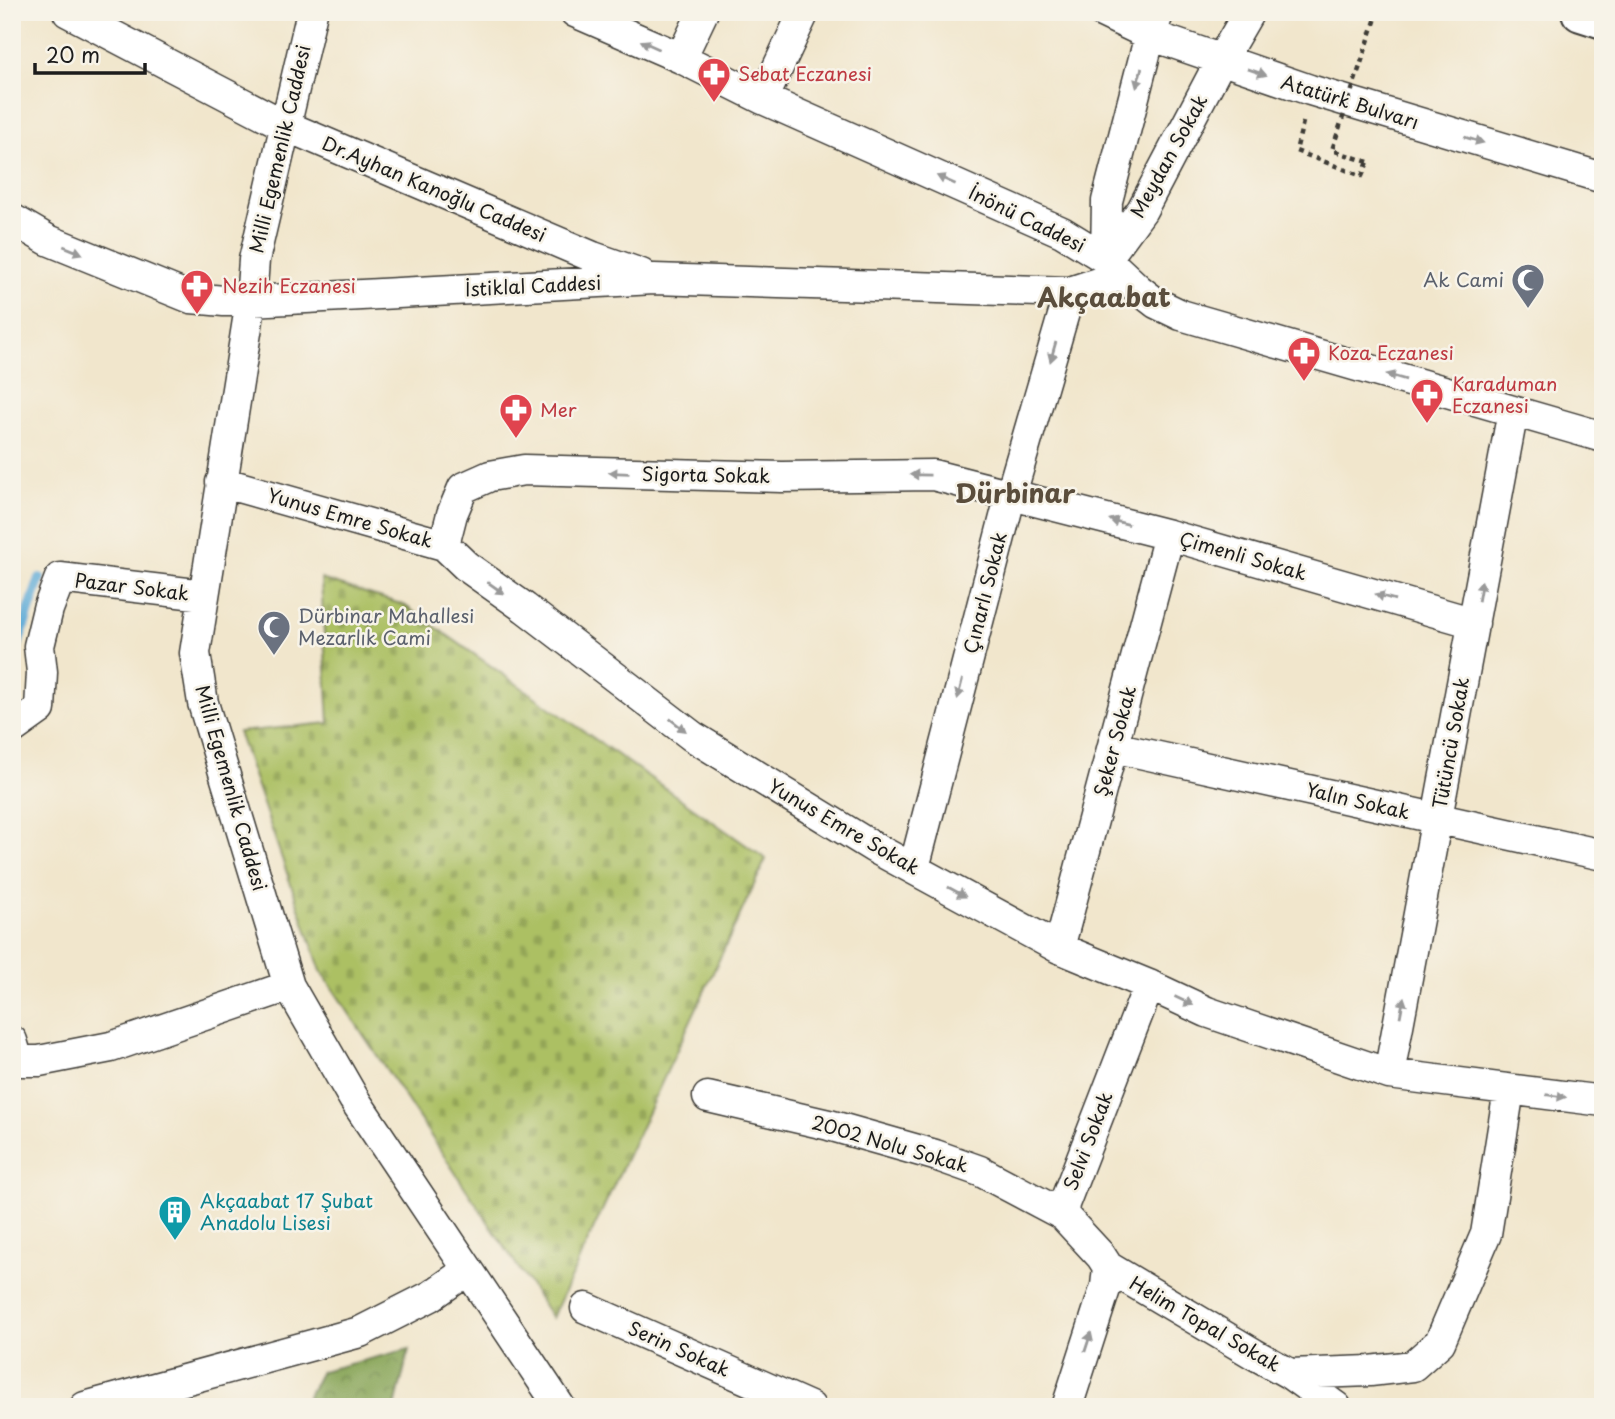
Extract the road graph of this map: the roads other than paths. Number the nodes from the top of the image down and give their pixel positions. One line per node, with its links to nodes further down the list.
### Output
1 (68, 12): 14 (street, Dr.Ayhan Kanoğlu Caddesi)
2 (312, 12): 14 (street, Milli Egemenlik Caddesi)
3 (575, 12): 11 (street, İnönü Caddesi, one-way to 3)
4 (703, 12): 11 (street)
5 (804, 12): 13 (street)
6 (1102, 12): 10 (street, Atatürk Bulvarı)
7 (1249, 12): 12 (street, Meydan Sokak)
8 (1581, 12): 9 (highway)
9 (1603, 19)
10 (1155, 24): 12 (street, Atatürk Bulvarı); 17 (street, Meydan Sokak, one-way to 17)
11 (681, 58): 13 (street, İnönü Caddesi)
12 (1221, 60): 15 (street, Atatürk Bulvarı, one-way to 15); 17 (street, Meydan Sokak)
13 (763, 99): 17 (street, İnönü Caddesi, one-way to 13)
14 (286, 126): 18 (street, Dr.Ayhan Kanoğlu Caddesi); 20 (street, Milli Egemenlik Caddesi)
15 (1603, 178)
16 (12, 219): 20 (street, İstiklal Caddesi, one-way to 20)
17 (1114, 267): 19 (street); 21 (street, İnönü Caddesi, one-way to 17)
18 (654, 279): 19 (street, İstiklal Caddesi); 20 (street, İstiklal Caddesi)
19 (1070, 292): 24 (street, Çınarlı Sokak, one-way to 24)
20 (251, 301): 23 (street, Milli Egemenlik Caddesi)
21 (1513, 411): 22 (street, İnönü Caddesi); 28 (street, Tütüncü Sokak, one-way to 21)
22 (1603, 437)
23 (221, 482): 26 (street, Yunus Emre Sokak); 27 (street, Milli Egemenlik Caddesi)
24 (1011, 494): 25 (street, Çimenli Sokak, one-way to 24); 26 (street, Sigorta Sokak, one-way to 26); 33 (street, Çınarlı Sokak, one-way to 33)
25 (1169, 535): 28 (street, Çimenli Sokak, one-way to 25); 30 (street, Şeker Sokak)
26 (444, 545): 33 (street, Yunus Emre Sokak, one-way to 33)
27 (204, 595): 29 (street, Pazar Sokak); 36 (street, Milli Egemenlik Caddesi)
28 (1474, 623): 31 (street, Tütüncü Sokak)
29 (12, 729)
30 (1113, 747): 31 (street, Yalın Sokak); 34 (street, Şeker Sokak)
31 (1437, 819): 32 (street, Yalın Sokak); 38 (street, Tütüncü Sokak, one-way to 31)
32 (1603, 855)
33 (914, 868): 34 (street, Yunus Emre Sokak, one-way to 34)
34 (1059, 948): 35 (street, Yunus Emre Sokak)
35 (1149, 985): 38 (street, Yunus Emre Sokak, one-way to 38); 42 (street, Selvi Sokak)
36 (289, 986): 37 (street); 44 (street, Milli Egemenlik Caddesi)
37 (14, 1054)
38 (1389, 1074): 39 (street, Yunus Emre Sokak)
39 (1508, 1090): 41 (street, one-way to 41); 46 (street, Helim Topal Sokak)
40 (708, 1097): 42 (street, 2002 Nolu Sokak)
41 (1603, 1101)
42 (1063, 1215): 43 (street, Selvi Sokak)
43 (1108, 1267): 46 (street, Helim Topal Sokak); 50 (street, one-way to 43)
44 (468, 1270): 47 (street); 48 (street, Milli Egemenlik Caddesi)
45 (586, 1308): 49 (street, Serin Sokak)
46 (1290, 1374): 51 (street)
47 (85, 1407)
48 (560, 1407)
49 (810, 1407)
50 (1068, 1407)
51 (1336, 1407)

